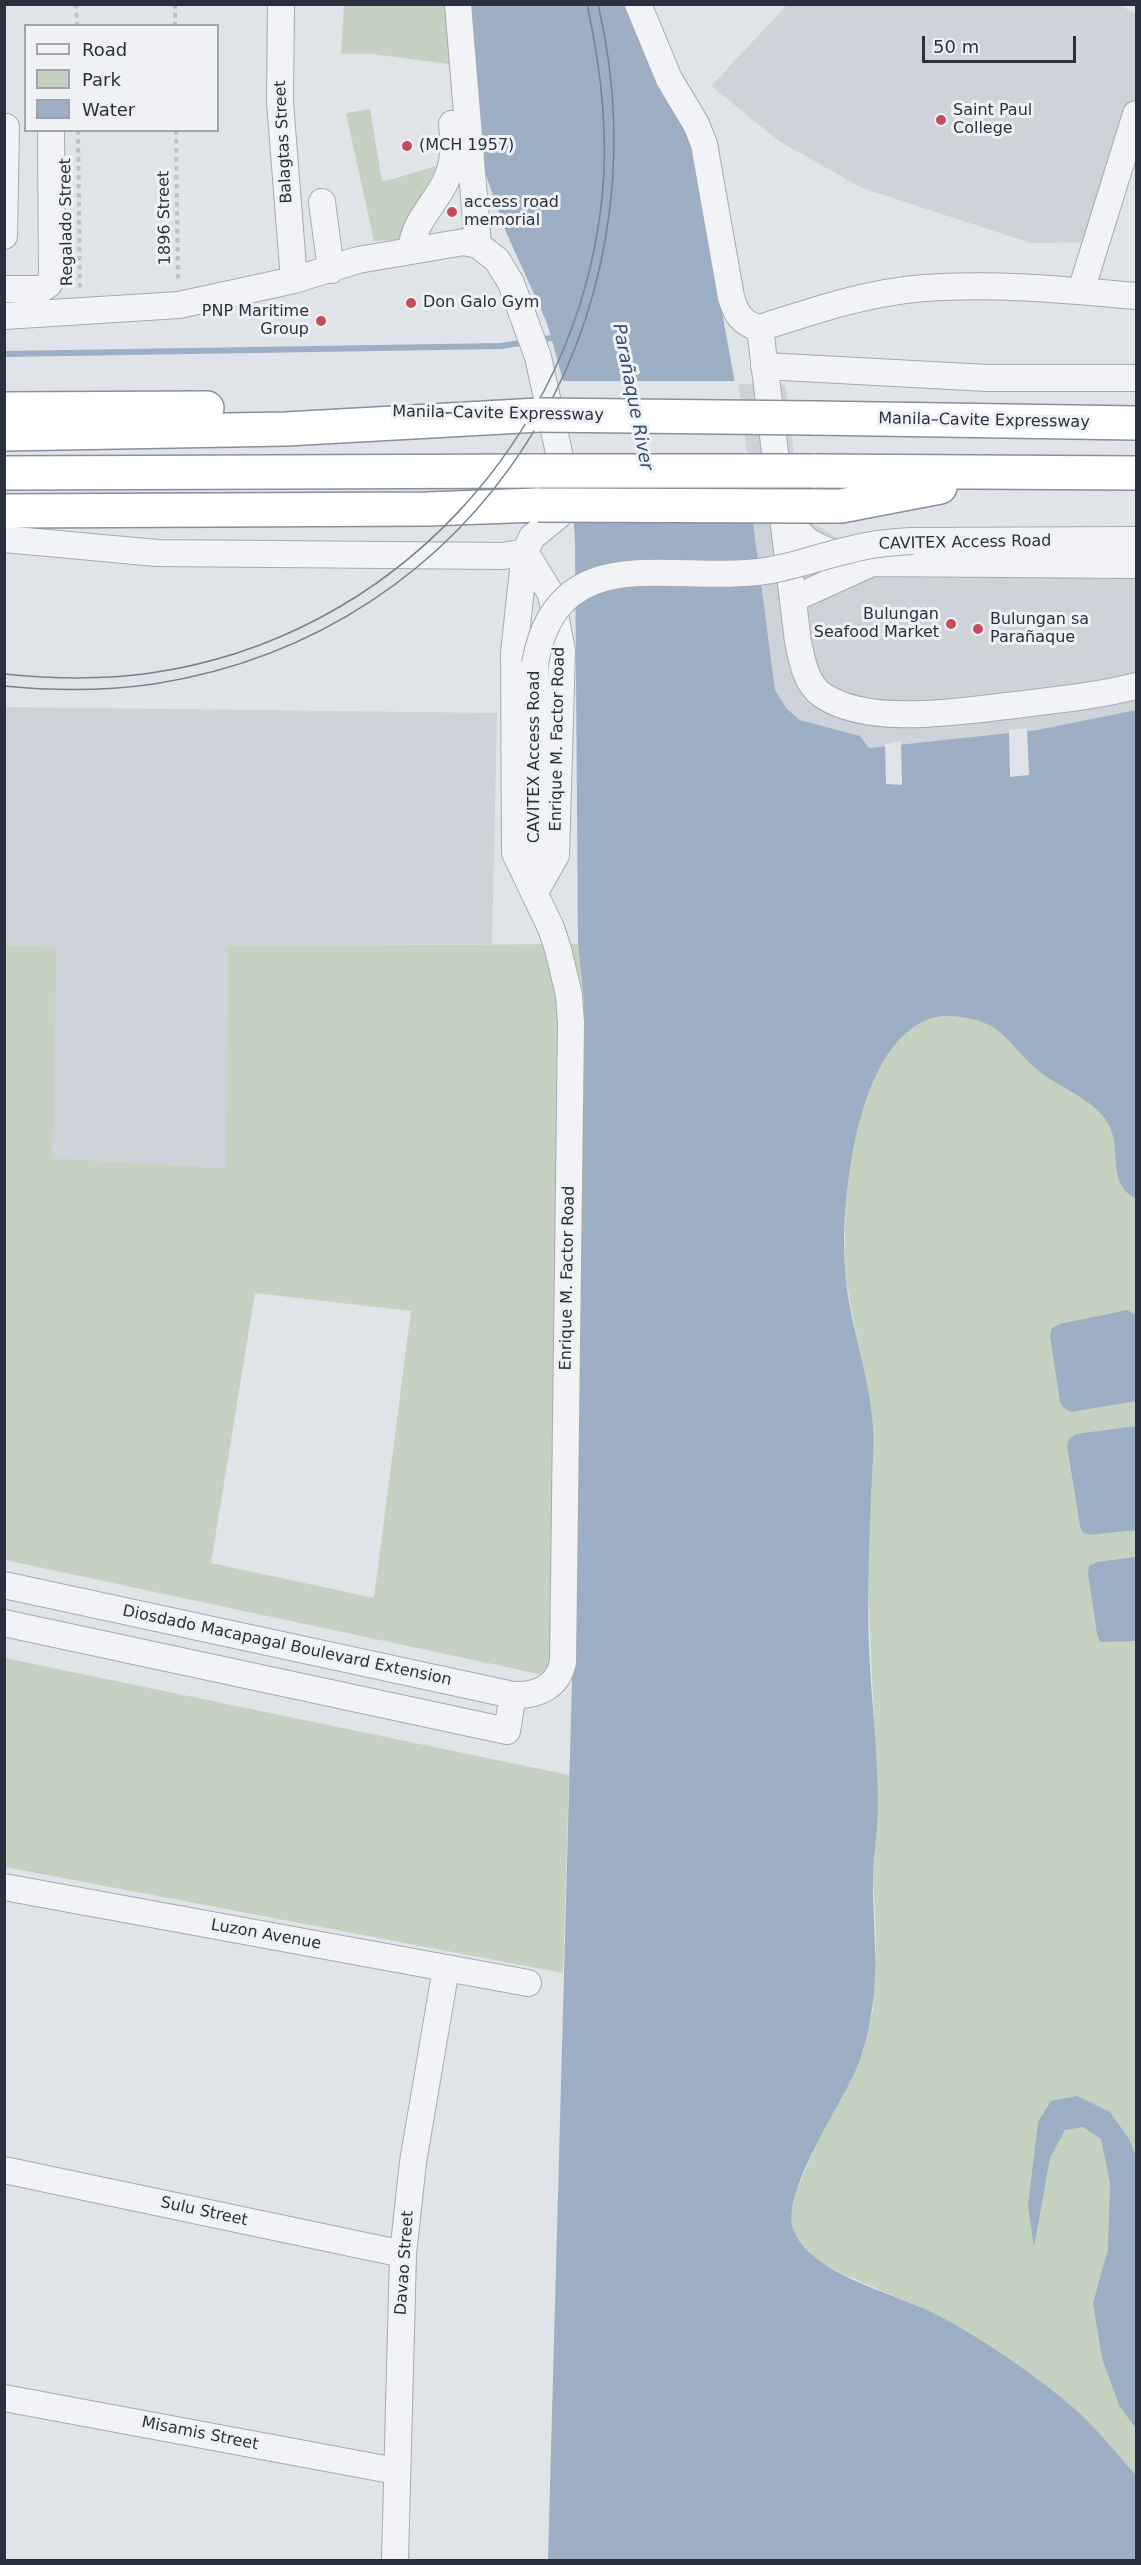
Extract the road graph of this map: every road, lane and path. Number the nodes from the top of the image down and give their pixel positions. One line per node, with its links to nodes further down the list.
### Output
1 (76, 4): 6 (path)
2 (175, 4): 7 (path)
3 (281, 4): 19 (street, Balagtas Street)
4 (458, 4): 16 (street)
5 (638, 4): 26 (street)
6 (76, 24)
7 (175, 24)
8 (449, 109): 17 (street)
9 (1137, 114): 21 (street)
10 (6, 127): 15 (street)
11 (51, 132): 20 (street)
12 (78, 132): 24 (path, Regalado Street)
13 (176, 132): 23 (path, 1896 Street)
14 (322, 202): 18 (street)
15 (4, 236)
16 (478, 245): 17 (street); 40 (street)
17 (411, 251): 18 (street)
18 (331, 270): 19 (street)
19 (294, 280): 23 (street)
20 (4, 289)
21 (1082, 291): 22 (street); 26 (street)
22 (1137, 296)
23 (178, 305): 24 (street)
24 (80, 313): 25 (street)
25 (4, 316)
26 (760, 328): 27 (street)
27 (765, 366): 28 (street); 37 (street)
28 (1137, 378)
29 (4, 409): 30 (highway, Manila–Cavite Expressway)
30 (539, 415): 31 (highway, Manila–Cavite Expressway, bridge); 32 (highway)
31 (1137, 423)
32 (4, 434)
33 (1016, 472): 34 (highway, bridge); 35 (highway); 37 (highway)
34 (4, 473)
35 (1137, 473)
36 (4, 511): 37 (highway, bridge)
37 (798, 511): 41 (street); 43 (street)
38 (4, 539): 40 (street)
39 (1137, 540): 45 (street, CAVITEX Access Road, bridge)
40 (525, 552): 45 (street, Enrique M. Factor Road); 45 (street, Enrique M. Factor Road)
41 (872, 563): 42 (street); 43 (street)
42 (1137, 565)
43 (793, 599): 44 (street)
44 (1137, 686)
45 (535, 892): 48 (street, Enrique M. Factor Road)
46 (4, 1585): 49 (street, Diosdado Macapagal Boulevard Extension)
47 (4, 1623): 49 (street)
48 (561, 1670): 49 (street, Diosdado Macapagal Boulevard Extension)
49 (513, 1695)
50 (4, 1887): 51 (street, Luzon Avenue)
51 (446, 1968): 52 (street, Luzon Avenue); 54 (street, Davao Street)
52 (528, 1983)
53 (4, 2170): 54 (street, Sulu Street)
54 (404, 2254): 56 (street, Davao Street)
55 (4, 2398): 56 (street, Misamis Street)
56 (396, 2471): 57 (street, Davao Street)
57 (394, 2560)

